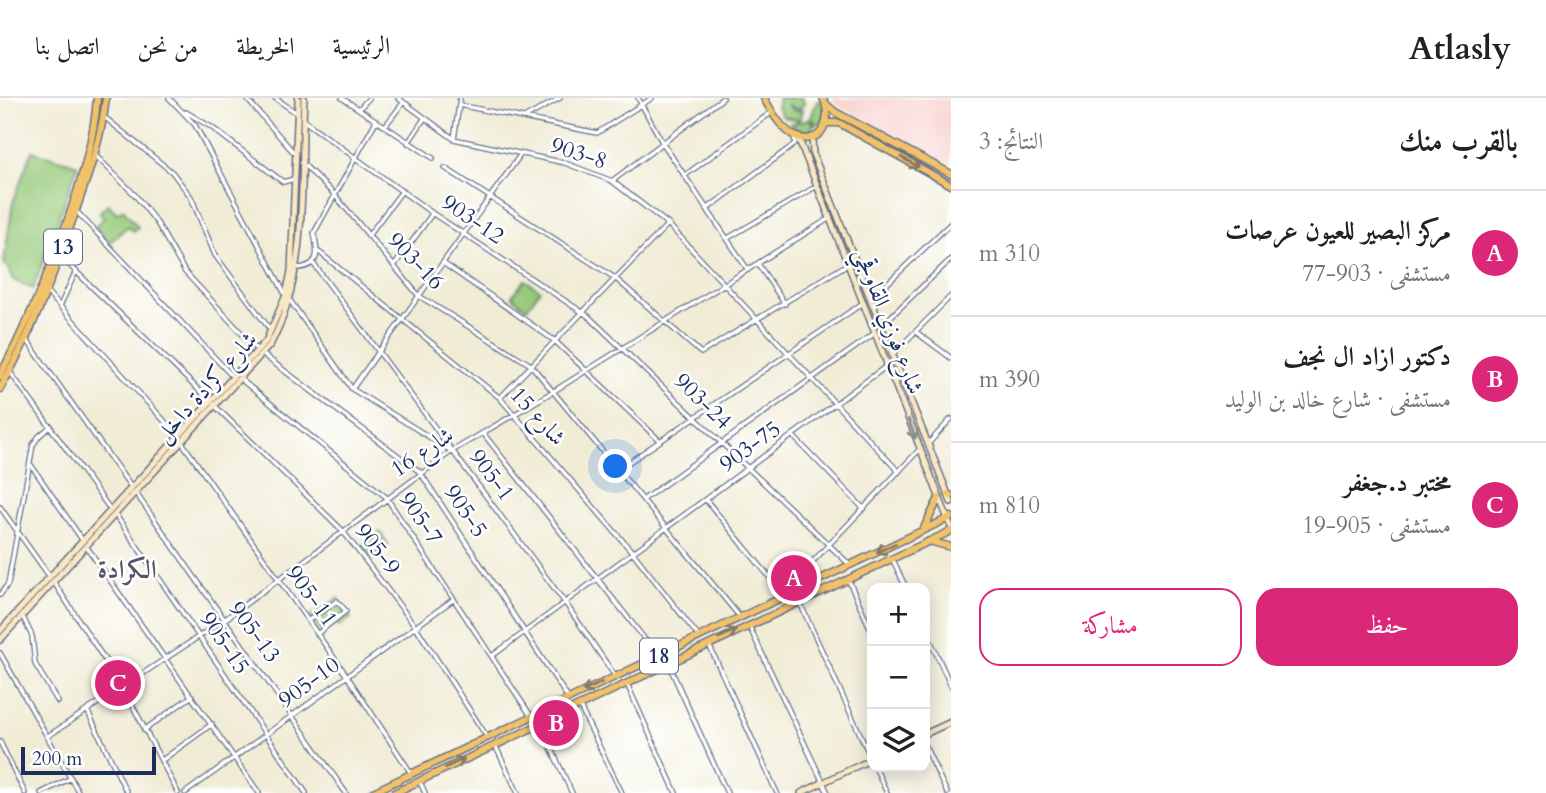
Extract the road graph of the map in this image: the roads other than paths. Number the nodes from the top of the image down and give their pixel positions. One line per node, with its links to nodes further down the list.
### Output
1 (98, 98): 107 (main road, 13)
2 (106, 98): 25 (main road, 13)
3 (169, 98): 22 (street)
4 (246, 98): 39 (street)
5 (275, 98): 24 (street)
6 (298, 98): 24 (main road, شارع كرادة داخل)
7 (304, 98): 28 (main road, شارع كرادة داخل)
8 (342, 98): 21 (street)
9 (369, 98): 21 (street)
10 (398, 98): 18 (street, 903-8)
11 (460, 98): 19 (street)
12 (560, 98): 26 (street)
13 (638, 98): 20 (street)
14 (652, 98): 20 (street)
15 (723, 98): 35 (street)
16 (764, 98): 23 (main road)
17 (825, 101): 30 (main road); 45 (main road)
18 (403, 103): 27 (street, 903-8); 31 (street)
19 (459, 105): 26 (street); 34 (street)
20 (641, 105): 26 (street); 35 (street)
21 (359, 110): 29 (street)
22 (183, 111): 47 (street); 80 (street)
23 (772, 112): 32 (main road); 46 (street)
24 (298, 114): 39 (main road, شارع كرادة داخل)
25 (103, 116): 37 (main road, 13); 90 (street)
26 (524, 118)
27 (424, 119): 34 (street, 903-8); 36 (street)
28 (303, 120): 40 (street, 903-12); 42 (main road, شارع كرادة داخل)
29 (376, 121): 31 (street); 40 (street)
30 (827, 123): 33 (main road); 50 (main road, one-way to 50)
31 (384, 126): 36 (street)
32 (796, 136): 33 (main road); 51 (main road, شارع فوزي القاوقجي); 55 (street)
33 (812, 137): 81 (main road, شارع فوزي القاوقجي)
34 (454, 139): 38 (street, 903-8)
35 (662, 142): 46 (street); 48 (street)
36 (408, 143): 41 (street)
37 (95, 155): 56 (main road, 13); 96 (street, 905-5)
38 (521, 155): 48 (street, 903-8); 54 (street)
39 (296, 156): 47 (main road, شارع كرادة داخل)
40 (355, 157): 52 (street, 903-12); 53 (street)
41 (433, 158)
42 (301, 162): 44 (street, 903-16); 49 (main road, شارع كرادة داخل)
43 (445, 168): 54 (street)
44 (313, 173): 49 (street); 53 (street, 903-16)
45 (951, 174)
46 (684, 176): 55 (street)
47 (296, 178): 80 (main road, شارع كرادة داخل)
48 (612, 181): 60 (street, 903-8)
49 (300, 185): 72 (main road, شارع كرادة داخل)
50 (951, 185)
51 (818, 186): 58 (main road, شارع فوزي القاوقجي); 63 (street)
52 (402, 191): 57 (street, 903-12); 62 (street)
53 (334, 194): 62 (street, 903-16); 64 (street)
54 (491, 197): 61 (street); 75 (street)
55 (707, 209): 63 (street)
56 (76, 210): 65 (main road, 13); 105 (street, 905-7)
57 (432, 214): 61 (street, 903-12); 71 (street)
58 (831, 218): 69 (street, شارع 16); 70 (main road, شارع فوزي القاوقجي)
59 (951, 223): 81 (street)
60 (668, 224): 75 (street); 76 (street, 903-8)
61 (463, 234): 68 (street); 85 (street, 903-12)
62 (368, 236): 71 (street, 903-16)
63 (728, 239): 73 (street)
64 (318, 252): 67 (street); 86 (street, شارع 15)
65 (60, 256): 74 (street, 905-9); 77 (main road, 13)
66 (951, 259): 89 (street)
67 (313, 263): 72 (street); 97 (street, 905-1)
68 (443, 263): 78 (street); 94 (street)
69 (758, 264): 73 (street, شارع 16); 83 (street)
70 (848, 264): 82 (main road, شارع فوزي القاوقجي); 83 (street)
71 (394, 266): 78 (street, 903-16)
72 (297, 268): 80 (main road, شارع كرادة داخل)
73 (748, 270): 76 (street, شارع 16)
74 (76, 271): 84 (street); 111 (street, 905-9)
75 (615, 278): 85 (street); 88 (street)
76 (724, 285): 87 (street, 903-8); 88 (street, شارع 16)
77 (47, 292): 84 (street, 905-11); 93 (main road, 13)
78 (419, 296): 86 (street); 101 (street, 903-16)
79 (951, 296): 91 (street)
80 (288, 297): 90 (main road, شارع كرادة داخل); 96 (main road, شارع كرادة داخل); 108 (street)
81 (871, 299): 89 (main road, شارع فوزي القاوقجي)
82 (863, 302): 92 (main road, شارع فوزي القاوقجي); 98 (street)
83 (785, 304): 87 (street)
84 (60, 306): 119 (street, 905-11)
85 (583, 313): 94 (street); 95 (street, 903-12)
86 (403, 319): 97 (street); 110 (street, شارع 15)
87 (759, 321): 88 (street); 98 (street, 903-8)
88 (663, 323): 95 (street, شارع 16)
89 (881, 326): 99 (main road, شارع فوزي القاوقجي)
90 (271, 332): 96 (main road, شارع كرادة داخل)
91 (916, 332): 99 (street); 100 (street)
92 (875, 333): 102 (main road, شارع فوزي القاوقجي); 106 (street)
93 (27, 340): 104 (main road, 13); 130 (street, 905-13)
94 (555, 341): 101 (street); 103 (street)
95 (622, 348): 103 (street, شارع 16); 114 (street, 903-24)
96 (260, 352): 105 (main road, شارع كرادة داخل); 128 (street, 905-5)
97 (379, 352): 108 (street); 124 (street, 905-1)
98 (789, 354): 106 (street, 903-8); 114 (street)
99 (893, 354): 122 (main road, شارع فوزي القاوقجي)
100 (951, 358)
101 (531, 365): 109 (street, 903-16); 110 (street)
102 (888, 365): 112 (street, 903-75); 123 (main road, شارع فوزي القاوقجي, one-way to 123)
103 (586, 370): 109 (street, شارع 16); 120 (street)
104 (10, 372): 107 (main road, 13); 116 (street, 905-15)
105 (236, 378): 111 (main road, شارع كرادة داخل); 132 (street, 905-7)
106 (812, 379): 112 (street, 903-8); 121 (street)
107 (1, 381)
108 (352, 390): 124 (street)
109 (554, 391): 113 (street, شارع 16); 126 (street, 903-16)
110 (500, 398): 113 (street, شارع 15)
111 (212, 403): 119 (main road, شارع كرادة داخل); 143 (street, 905-9)
112 (835, 404): 118 (street, 903-75); 129 (street, 903-8)
113 (515, 414): 117 (street, شارع 16); 150 (street, شارع 15)
114 (695, 418): 120 (street); 121 (street, 903-24)
115 (951, 419): 122 (street)
116 (51, 426): 125 (street); 139 (street, 905-15)
117 (484, 433): 124 (street, شارع 16); 156 (street)
118 (793, 436): 127 (street, 903-75); 138 (street)
119 (180, 439): 130 (main road, شارع كرادة داخل); 155 (street, 905-11)
120 (660, 441): 126 (street)
121 (722, 444): 127 (street, 903-24); 134 (street)
122 (928, 444): 131 (main road, شارع فوزي القاوقجي)
123 (920, 449): 129 (street); 133 (main road, شارع فوزي القاوقجي)
124 (452, 451): 128 (street, شارع 16); 163 (street, 905-1)
125 (30, 463): 145 (street); 147 (street)
126 (619, 469): 134 (street, 903-16)
127 (748, 469): 135 (street, 903-75); 148 (street, 903-24)
128 (420, 472): 132 (street, شارع 16); 172 (street, 905-5)
129 (898, 472): 138 (street)
130 (133, 490): 139 (main road, شارع كرادة داخل); 166 (street, 905-13)
131 (949, 495): 136 (main road, شارع فوزي القاوقجي)
132 (386, 497): 143 (street, شارع 16); 160 (street, 905-7)
133 (939, 498): 140 (main road, شارع فوزي القاوقجي); 144 (main road)
134 (644, 499): 142 (street, 903-16)
135 (706, 500): 142 (street, 903-75); 158 (street)
136 (951, 502)
137 (0, 507): 145 (street)
138 (864, 509): 148 (street)
139 (113, 512): 147 (main road, شارع كرادة داخل); 174 (street, 905-15)
140 (949, 518): 141 (main road, شارع فوزي القاوقجي); 144 (main road, 18)
141 (951, 527): 146 (main road)
142 (668, 528): 150 (street, 903-75); 165 (street, 903-16)
143 (342, 530): 155 (street, شارع 16); 170 (street, 905-9)
144 (922, 531): 152 (main road, 18, one-way to 152)
145 (18, 533): 153 (street); 159 (street)
146 (927, 541): 149 (main road); 151 (main road, 18)
147 (84, 543): 153 (main road, شارع كرادة داخل); 182 (street)
148 (828, 545): 152 (street, 903-24); 158 (street)
149 (951, 547)
150 (634, 554): 156 (street, 903-75); 175 (street, شارع 15)
151 (892, 558): 154 (main road, 18); 157 (street)
152 (851, 565): 162 (main road, 18)
153 (51, 579): 164 (main road, شارع كرادة داخل); 171 (main road, شارع كرادة داخل); 188 (street)
154 (848, 579): 161 (main road, 18); 168 (street)
155 (279, 580): 166 (street, شارع 16); 167 (street, 905-11)
156 (599, 580): 163 (street, 903-75); 181 (street)
157 (904, 583)
158 (782, 592): 162 (street)
159 (0, 595)
160 (454, 600): 170 (street, 905-10); 180 (street, 905-7)
161 (799, 601): 169 (main road, 18); 206 (street)
162 (775, 603): 165 (main road, 18)
163 (566, 604): 172 (street, 903-75); 185 (street, 905-1)
164 (22, 615): 176 (main road, شارع كرادة داخل); 191 (street)
165 (740, 618): 175 (main road, 18)
166 (224, 620): 174 (street, شارع 16); 194 (street, 905-13)
167 (308, 621): 173 (street, 905-11); 173 (street)
168 (867, 621)
169 (748, 624): 178 (main road, 18, one-way to 169); 215 (street)
170 (416, 627): 184 (street, 905-10); 203 (street, 905-9)
171 (0, 631)
172 (527, 632): 180 (street, 903-75); 190 (street, 905-5)
173 (317, 634): 184 (street, 905-11)
174 (200, 636): 182 (street, شارع 16); 201 (street, 905-15)
175 (699, 637): 181 (main road, 18)
176 (0, 640)
177 (930, 640): 187 (street)
178 (708, 643): 183 (main road, 18); 233 (street)
179 (0, 653): 202 (street)
180 (492, 656): 195 (street, 905-7)
181 (658, 656): 185 (main road, 18)
182 (167, 660): 188 (street, شارع 16); 189 (street)
183 (668, 663): 186 (main road, 18); 232 (street)
184 (347, 676): 194 (street, 905-10); 212 (street, 905-11)
185 (615, 676): 190 (main road, 18, one-way to 190)
186 (626, 682): 192 (main road, 18); 231 (street)
187 (951, 686)
188 (124, 689): 193 (street, شارع 16); 199 (street)
189 (192, 696): 197 (street); 199 (street)
190 (569, 698): 195 (main road, 18)
191 (58, 702)
192 (580, 705): 198 (main road, 18); 230 (street)
193 (88, 712): 202 (street, شارع 16); 220 (street)
194 (293, 715): 201 (street, 905-10); 224 (street, 905-13)
195 (531, 716): 203 (main road, 18)
196 (951, 722): 200 (main road)
197 (212, 724): 207 (street); 209 (street)
198 (540, 724): 205 (main road, 18); 229 (street)
199 (144, 730): 209 (street)
200 (930, 732)
201 (266, 735): 207 (street, 905-10); 223 (street, 905-15)
202 (48, 736): 213 (street)
203 (487, 737): 212 (main road, 18)
204 (0, 742): 217 (street)
205 (495, 745): 214 (main road, 18, one-way to 205); 228 (street)
206 (867, 749)
207 (235, 757): 216 (street); 222 (street, 905-10)
208 (930, 757): 237 (street)
209 (161, 761): 221 (street)
210 (867, 762): 215 (main road)
211 (877, 772): 236 (street)
212 (411, 773): 225 (main road, 18)
213 (71, 778): 218 (street); 219 (street)
214 (419, 780): 226 (main road, 18); 227 (street)
215 (823, 782): 234 (main road); 235 (street)
216 (256, 792)
217 (25, 793)
218 (41, 793)
219 (79, 793)
220 (127, 793)
221 (178, 793)
222 (185, 793)
223 (306, 793)
224 (346, 793)
225 (370, 793)
226 (394, 793)
227 (425, 793)
228 (518, 793)
229 (572, 793)
230 (622, 793)
231 (676, 793)
232 (727, 793)
233 (777, 793)
234 (800, 793)
235 (828, 793)
236 (887, 793)
237 (947, 793)

